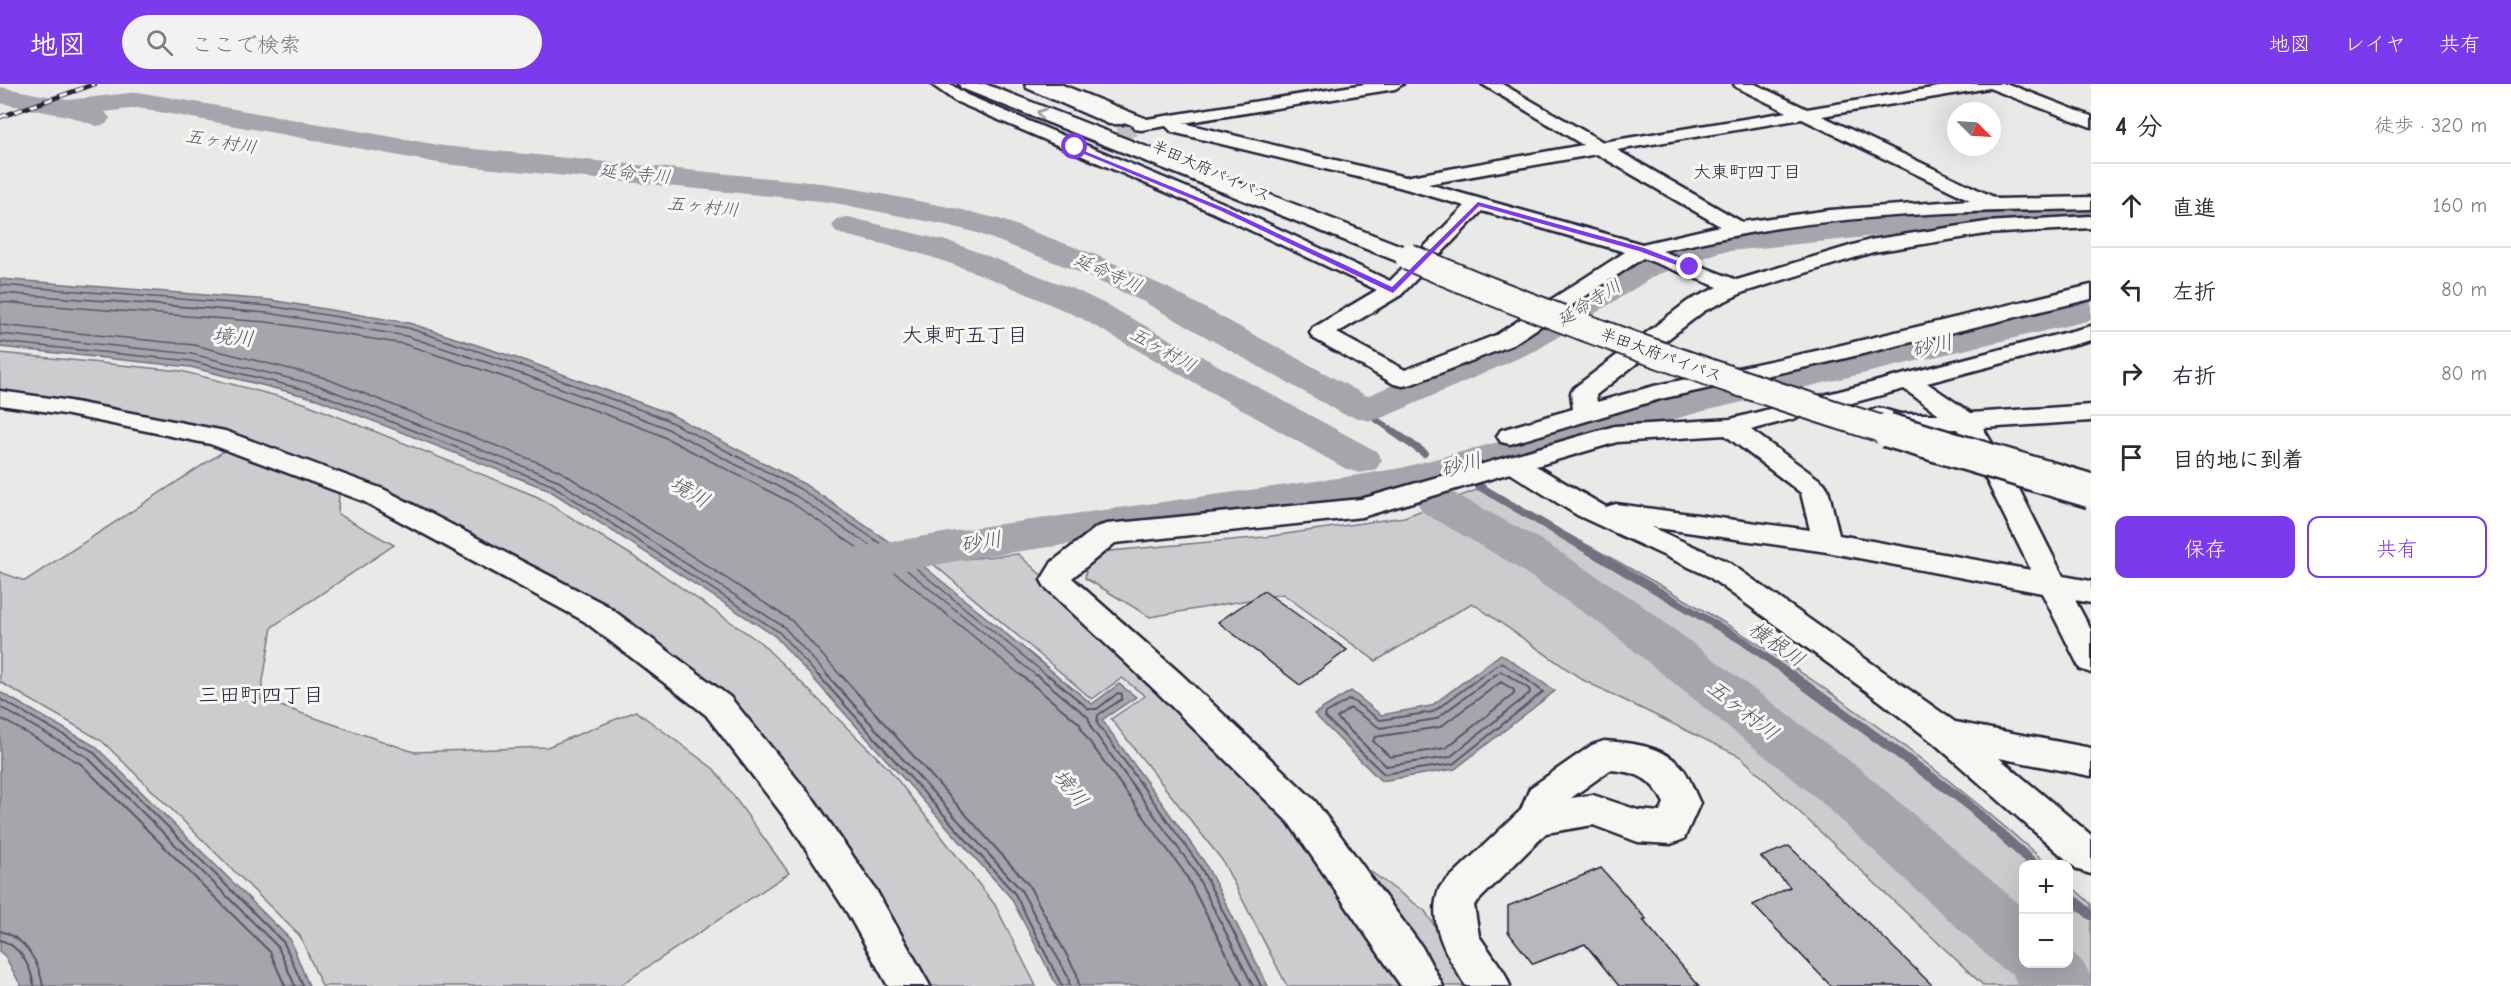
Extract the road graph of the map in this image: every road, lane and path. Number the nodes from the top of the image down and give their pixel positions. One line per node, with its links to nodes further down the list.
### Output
1 (939, 84): 17 (street)
2 (968, 84): 26 (highway, one-way to 2)
3 (1013, 84): 26 (highway, 半田大府パイパス)
4 (1034, 84): 26 (highway)
5 (1047, 84): 14 (street)
6 (1395, 84): 12 (street)
7 (1490, 84): 18 (street)
8 (1742, 84): 13 (street)
9 (1985, 84): 13 (street)
10 (1994, 84): 15 (street)
11 (1259, 92): 12 (street)
12 (1276, 102): 14 (street)
13 (1804, 114): 18 (street); 22 (street)
14 (1169, 120): 19 (street)
15 (2091, 122)
16 (1092, 140): 17 (street)
17 (1075, 147): 28 (street)
18 (1601, 148): 19 (street); 24 (street)
19 (1405, 183): 21 (street)
20 (2091, 203): 22 (street)
21 (1478, 204): 25 (street); 28 (street)
22 (1996, 205): 24 (street)
23 (2091, 222): 27 (street)
24 (1738, 228): 25 (street)
25 (1643, 250): 27 (street); 28 (street)
26 (1408, 257): 43 (highway, 半田大府パイパス, bridge)
27 (1736, 287): 36 (street)
28 (1393, 290)
29 (2091, 292): 36 (street)
30 (2091, 333): 31 (street)
31 (2064, 340): 32 (street); 33 (street)
32 (2091, 357)
33 (1907, 380): 35 (street); 38 (street)
34 (0, 398): 53 (street)
35 (1825, 401): 38 (street); 39 (street)
36 (1587, 412): 40 (street); 41 (street)
37 (2091, 413): 38 (street)
38 (1966, 421): 46 (street)
39 (1731, 427): 40 (street); 45 (street)
40 (1615, 433): 42 (street)
41 (1510, 436)
42 (1514, 464): 44 (street); 54 (street)
43 (2091, 491)
44 (1587, 509): 45 (street); 49 (street)
45 (1827, 542): 46 (street)
46 (2052, 584): 47 (street); 48 (street)
47 (2091, 592)
48 (2091, 661)
49 (1947, 734): 50 (street); 52 (street)
50 (2091, 762)
51 (1536, 819): 55 (street)
52 (2091, 858)
53 (910, 986)
54 (1423, 986)
55 (1490, 986)

